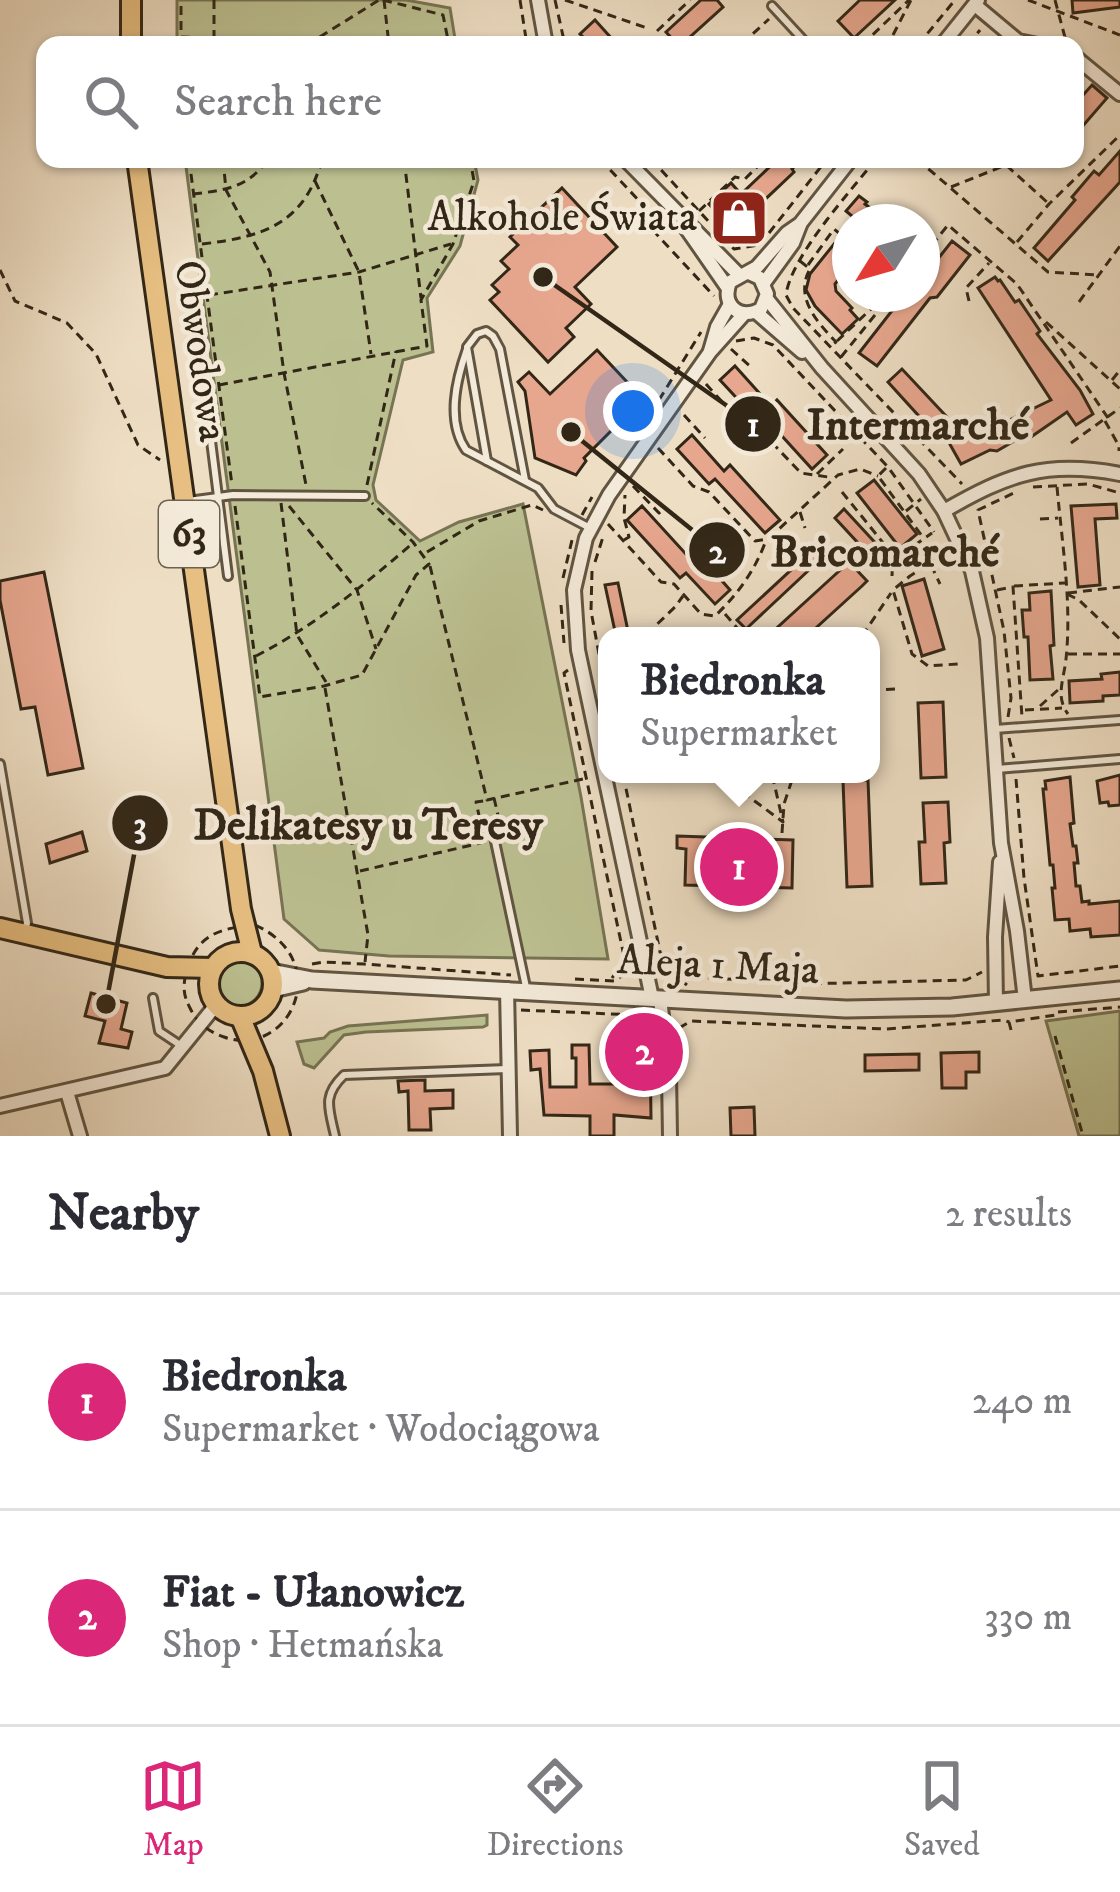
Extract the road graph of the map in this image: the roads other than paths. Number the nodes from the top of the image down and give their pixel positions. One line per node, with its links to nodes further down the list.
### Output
1 (130, 0): 5 (main road)
2 (538, 0): 6 (street)
3 (976, 2): 8 (street); 9 (street)
4 (772, 6): 7 (lane)
5 (130, 36)
6 (544, 36)
7 (800, 36)
8 (949, 36)
9 (1012, 36)
10 (1084, 64): 11 (street)
11 (1120, 94)
12 (138, 168): 32 (main road, Obwodowa / 63)
13 (634, 168): 15 (street)
14 (844, 168): 16 (street)
15 (677, 214): 17 (street); 19 (street)
16 (800, 224): 17 (street); 18 (street)
17 (744, 274): 18 (street); 19 (street)
18 (764, 283): 20 (street)
19 (728, 287): 21 (street)
20 (767, 299): 22 (street); 25 (street)
21 (722, 302): 22 (street); 24 (street)
22 (750, 313): 24 (street); 25 (street)
23 (467, 347): 27 (lane); 27 (lane); 29 (lane)
24 (710, 352): 34 (street)
25 (822, 368): 33 (street)
26 (210, 433): 31 (lane)
27 (487, 461): 29 (lane)
28 (1120, 474): 33 (street)
29 (525, 480): 34 (lane)
30 (365, 496): 31 (lane)
31 (219, 497): 32 (lane); 35 (lane)
32 (184, 502): 47 (main road, Obwodowa / 63)
33 (944, 511): 37 (street)
34 (585, 525): 38 (street)
35 (228, 575)
36 (1120, 720): 37 (lane)
37 (1002, 729): 41 (street)
38 (598, 740)
39 (1120, 759): 41 (lane)
40 (0, 764): 46 (lane)
41 (997, 769): 44 (street)
42 (607, 783): 54 (street)
43 (493, 832): 49 (lane)
44 (1001, 843): 55 (street); 56 (street)
45 (0, 928): 46 (main road)
46 (24, 934): 50 (main road)
47 (242, 953): 48 (main road); 50 (main road)
48 (272, 981): 51 (street, Aleja 1 Maja); 57 (main road)
49 (526, 984): 51 (street, Aleja 1 Maja); 54 (street, Aleja 1 Maja)
50 (212, 987): 57 (main road); 58 (street)
51 (507, 989): 59 (street)
52 (1120, 989): 55 (street, Aleja 1 Maja)
53 (153, 998): 58 (lane)
54 (656, 999): 56 (street, Aleja 1 Maja); 66 (street)
55 (1025, 1000): 56 (street, Aleja 1 Maja)
56 (996, 1003)
57 (248, 1014): 63 (main road)
58 (182, 1047): 60 (street)
59 (508, 1069): 64 (lane); 65 (street)
60 (67, 1092): 61 (street); 62 (street)
61 (0, 1106)
62 (80, 1136)
63 (280, 1136)
64 (335, 1136)
65 (510, 1136)
66 (670, 1136)

